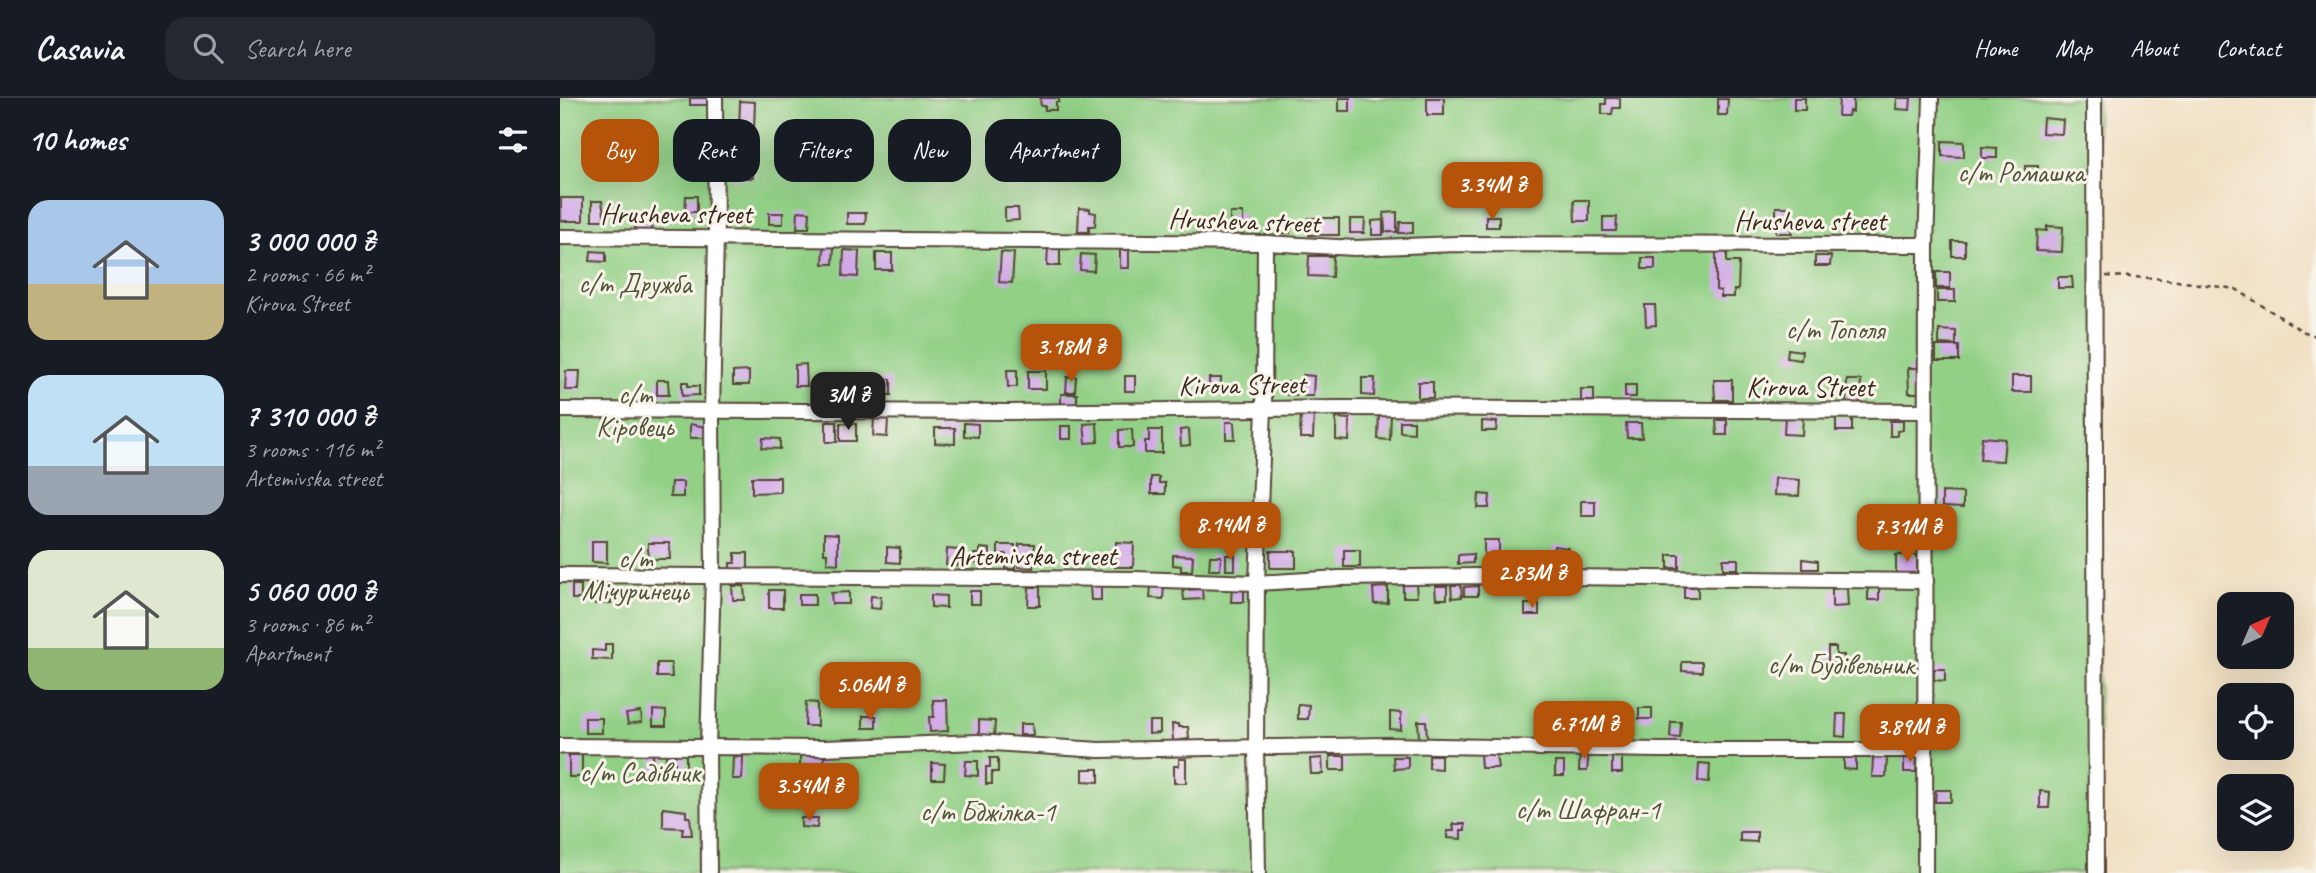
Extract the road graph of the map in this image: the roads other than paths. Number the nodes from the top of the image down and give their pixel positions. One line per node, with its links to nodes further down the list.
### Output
1 (715, 98): 5 (street)
2 (1931, 98): 7 (street)
3 (2094, 98): 23 (street)
4 (560, 237): 5 (street, Hrusheva street)
5 (716, 238): 6 (street, Hrusheva street); 10 (street)
6 (1265, 243): 7 (street, Hrusheva street); 8 (street)
7 (1926, 245): 11 (street)
8 (1264, 408): 10 (street, Kirova Street); 11 (street, Kirova Street); 15 (street)
9 (560, 410): 10 (street, Kirova Street)
10 (712, 411): 13 (street)
11 (1925, 411): 14 (street)
12 (560, 575): 13 (street, Artemivska street)
13 (713, 576): 15 (street, Artemivska street); 17 (street)
14 (1926, 580): 15 (street, Artemivska street); 19 (street)
15 (1257, 583): 18 (street)
16 (560, 746): 17 (street)
17 (708, 747): 18 (street); 20 (street)
18 (1256, 747): 19 (street); 21 (street)
19 (1924, 750): 22 (street)
20 (709, 873)
21 (1258, 873)
22 (1925, 873)
23 (2096, 873)

